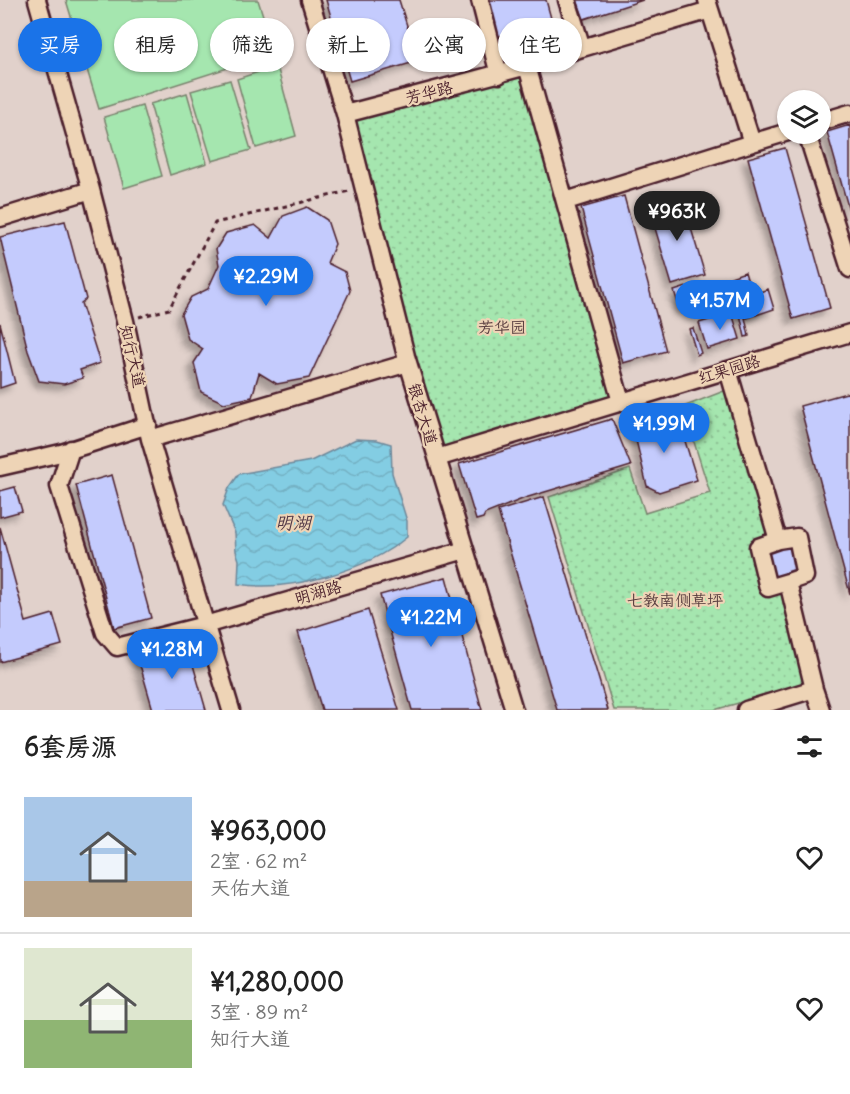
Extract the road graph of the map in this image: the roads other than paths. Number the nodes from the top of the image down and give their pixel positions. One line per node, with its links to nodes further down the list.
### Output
1 (37, 0): 17 (street, 知行大道)
2 (310, 0): 12 (street, 银杏大道)
3 (480, 0): 10 (street)
4 (567, 0): 6 (street)
5 (709, 5): 7 (street, 芳华路); 15 (street)
6 (573, 18)
7 (582, 48)
8 (508, 72): 10 (street, 芳华路)
9 (529, 72): 18 (street)
10 (499, 75): 12 (street, 芳华路)
11 (850, 113): 13 (street)
12 (345, 114): 22 (street, 银杏大道)
13 (831, 119)
14 (777, 135): 15 (street)
15 (752, 143): 18 (street)
16 (810, 144): 20 (street)
17 (92, 190): 19 (street); 25 (street, 知行大道)
18 (566, 201): 24 (street)
19 (0, 218)
20 (850, 269)
21 (850, 333): 23 (street, 红果园路)
22 (408, 363): 25 (street); 27 (street, 银杏大道)
23 (728, 370): 24 (street, 红果园路); 29 (street)
24 (621, 402): 27 (street, 红果园路)
25 (149, 432): 26 (street); 32 (street, 知行大道)
26 (71, 449): 28 (street); 32 (street, 明湖路)
27 (437, 458): 30 (street, 银杏大道)
28 (0, 467)
29 (778, 540): 31 (street); 31 (street)
30 (465, 550): 32 (street, 明湖路); 35 (street, 银杏大道)
31 (788, 582): 33 (street)
32 (205, 625): 34 (street, 知行大道)
33 (814, 689): 36 (street); 37 (street)
34 (231, 710)
35 (514, 710)
36 (746, 710)
37 (821, 710)

